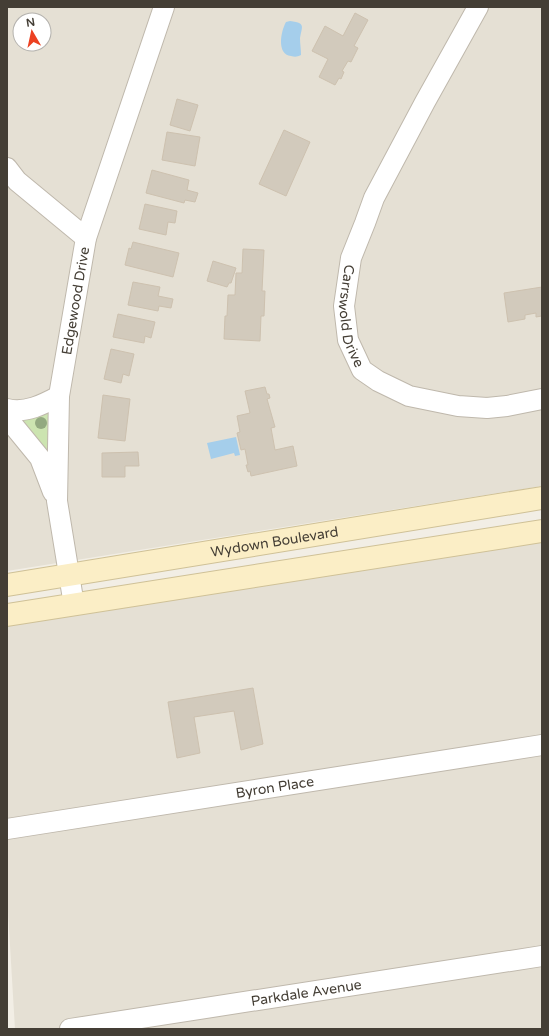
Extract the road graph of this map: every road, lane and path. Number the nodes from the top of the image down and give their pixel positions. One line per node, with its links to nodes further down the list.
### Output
1 (164, 7): 4 (street, Edgewood Drive)
2 (478, 7): 6 (street, Carrswold Drive)
3 (7, 168): 4 (street)
4 (86, 238): 5 (street, Edgewood Drive)
5 (59, 396): 7 (street); 10 (street, Edgewood Drive)
6 (542, 398)
7 (7, 409)
8 (7, 420): 10 (street)
9 (542, 498): 12 (street, Wydown Boulevard)
10 (57, 502): 12 (street, Edgewood Drive)
11 (542, 531): 14 (street)
12 (69, 574): 13 (street, Wydown Boulevard); 14 (street, Edgewood Drive)
13 (7, 585)
14 (74, 606): 15 (street)
15 (7, 615)
16 (542, 745): 17 (street, Byron Place)
17 (7, 829)
18 (542, 956): 19 (street, Parkdale Avenue)
19 (70, 1029)

